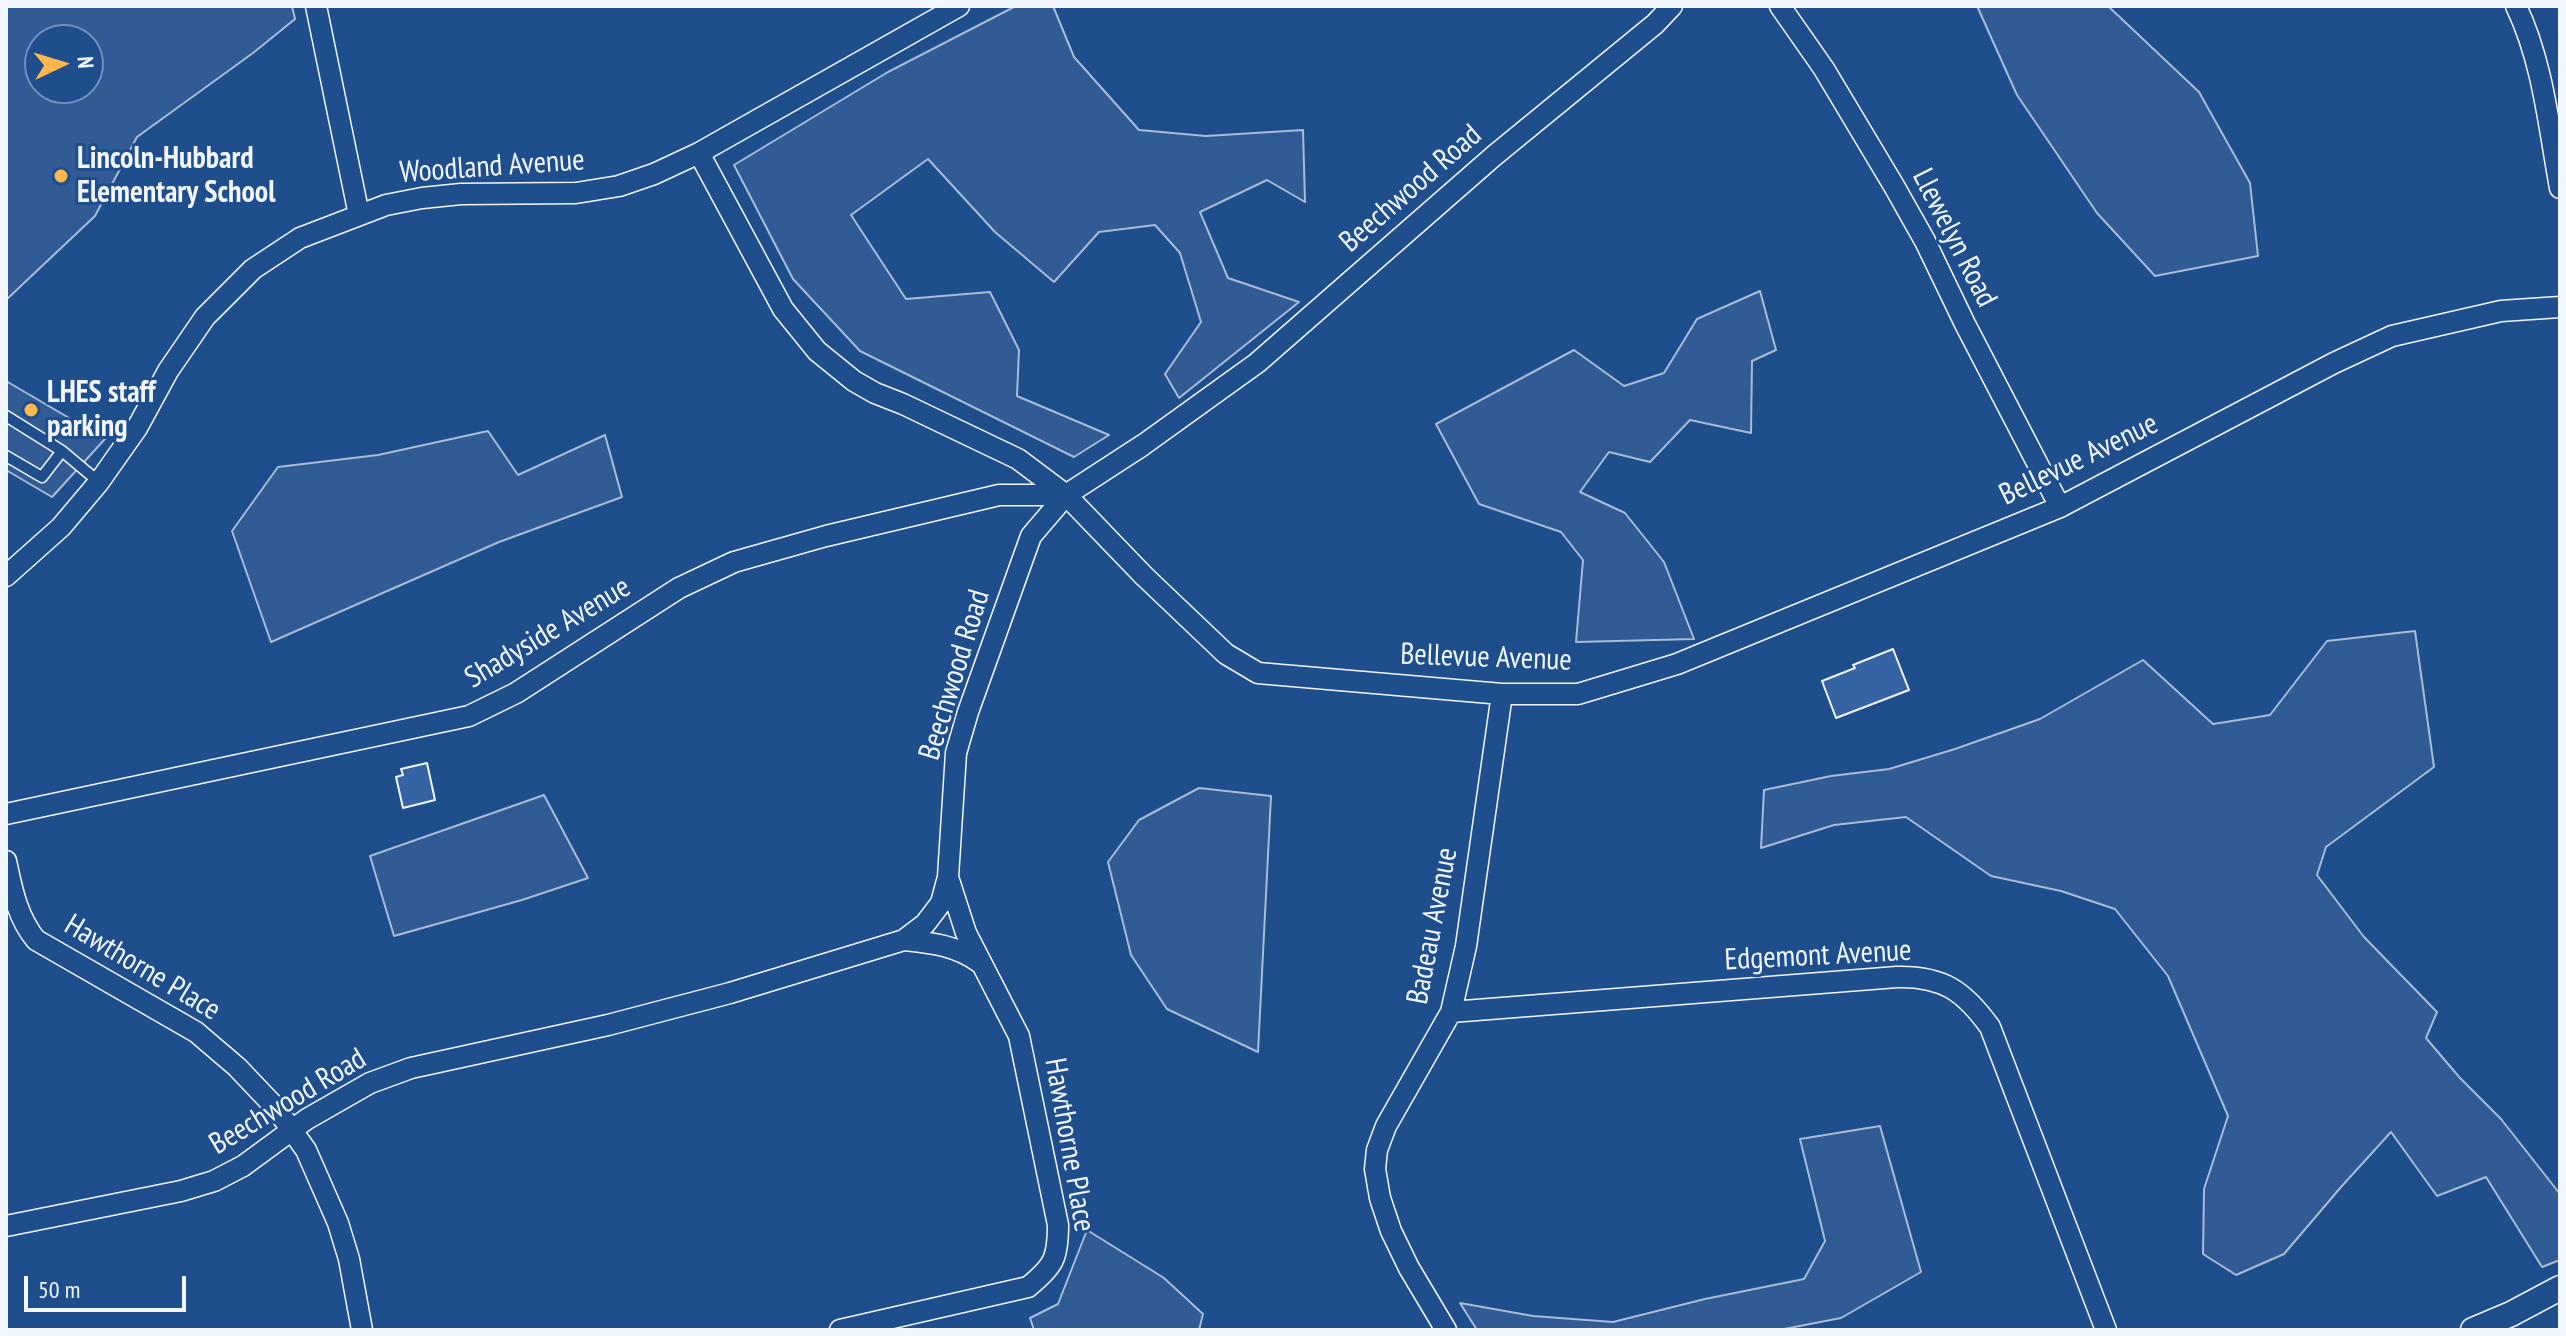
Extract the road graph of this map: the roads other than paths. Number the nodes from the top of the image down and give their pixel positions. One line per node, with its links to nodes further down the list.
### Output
1 (316, 6): 8 (street)
2 (959, 6): 6 (street, Woodland Avenue)
3 (1672, 6): 14 (street, Beechwood Road)
4 (1780, 6): 15 (street, Llewelyn Road)
5 (2516, 6): 7 (street)
6 (699, 153): 8 (street, Woodland Avenue); 14 (street, Bellevue Avenue)
7 (2560, 188)
8 (359, 215): 13 (street, Woodland Avenue)
9 (2560, 307): 15 (street, Bellevue Avenue)
10 (6, 416): 11 (lane)
11 (62, 451): 12 (lane); 13 (lane)
12 (6, 456)
13 (99, 482): 16 (street, Woodland Avenue)
14 (1066, 495): 17 (street, Bellevue Avenue); 18 (street, Shadyside Avenue); 20 (street, Beechwood Road)
15 (2060, 507): 17 (street, Bellevue Avenue)
16 (6, 576)
17 (1502, 694): 23 (street, Badeau Avenue)
18 (6, 814)
19 (6, 861): 24 (street, Hawthorne Place)
20 (948, 877): 21 (street, Beechwood Road); 22 (street, Hawthorne Place)
21 (904, 940): 22 (street); 24 (street, Beechwood Road)
22 (980, 963): 28 (street, Hawthorne Place)
23 (1451, 1012): 29 (street, Badeau Avenue); 30 (street, Edgemont Avenue)
24 (291, 1130): 25 (street, Beechwood Road); 27 (street, Hawthorne Place)
25 (6, 1226)
26 (2560, 1288): 31 (street)
27 (362, 1330)
28 (840, 1330)
29 (1446, 1330)
30 (2106, 1330)
31 (2473, 1330)

